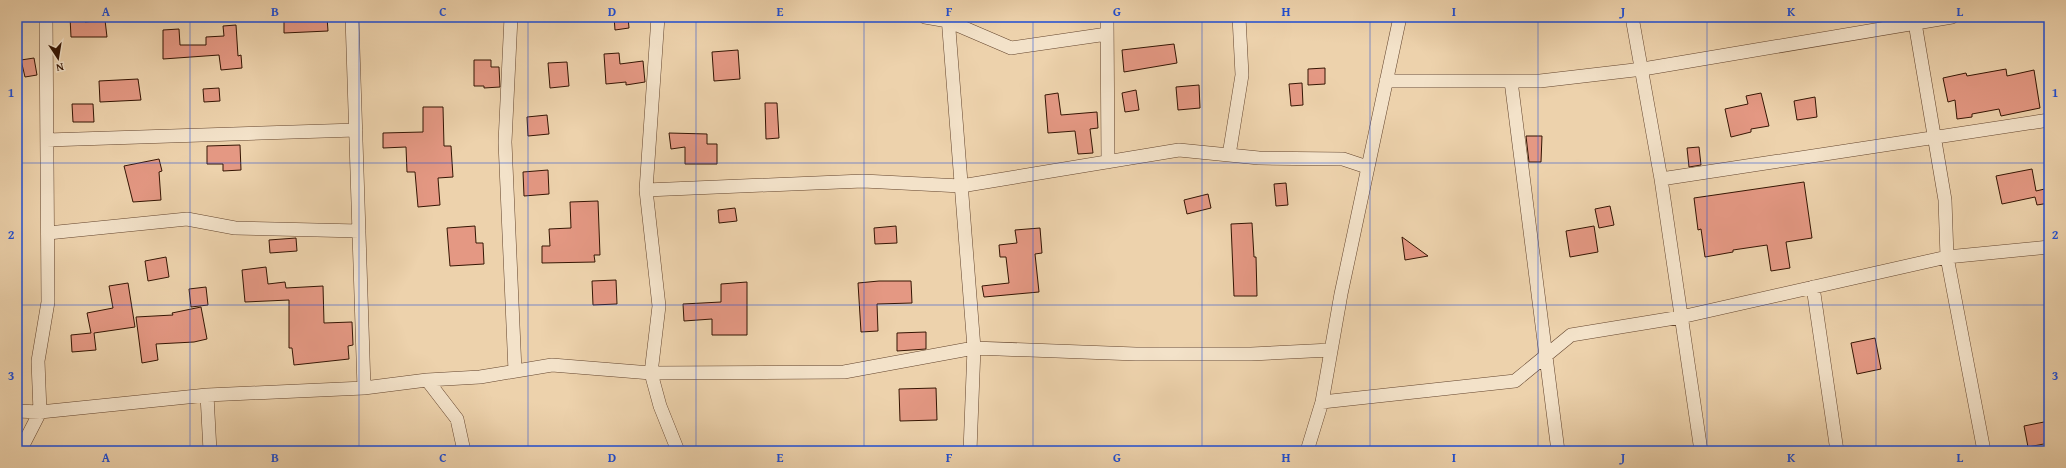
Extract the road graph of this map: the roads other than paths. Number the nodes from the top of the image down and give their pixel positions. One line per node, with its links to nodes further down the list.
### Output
1 (46, 17): 20 (street)
2 (352, 17): 18 (street)
3 (511, 17): 36 (street)
4 (658, 17): 26 (street)
5 (925, 17): 11 (street)
6 (1107, 17): 13 (street)
7 (1239, 17): 21 (street)
8 (1400, 17): 15 (street)
9 (1632, 17): 14 (street)
10 (1952, 17): 12 (street)
11 (948, 19): 13 (street); 25 (street)
12 (1914, 20): 14 (street); 19 (street)
13 (1107, 34): 22 (street)
14 (1643, 69): 16 (street); 24 (street)
15 (1386, 81): 16 (street); 23 (street)
16 (1511, 81): 35 (street)
17 (2049, 120): 19 (street)
18 (356, 130): 20 (street); 27 (street)
19 (1934, 136): 24 (street); 30 (street)
20 (48, 140): 28 (street)
21 (1229, 155): 22 (street); 23 (street)
22 (1108, 162): 25 (street)
23 (1367, 167): 34 (street)
24 (1661, 179): 32 (street)
25 (961, 186): 26 (street); 33 (street)
26 (646, 190): 37 (street)
27 (359, 231): 28 (street); 39 (street)
28 (48, 233): 43 (street)
29 (2049, 247): 30 (street)
30 (1947, 257): 31 (street); 53 (street)
31 (1812, 287): 32 (street); 52 (street)
32 (1681, 317): 35 (street); 51 (street)
33 (974, 348): 34 (street); 37 (street); 48 (street)
34 (1331, 350): 41 (street)
35 (1546, 356): 41 (street); 50 (street)
36 (515, 371): 37 (street); 38 (street)
37 (651, 373): 47 (street)
38 (427, 380): 39 (street); 46 (street)
39 (364, 388): 40 (street)
40 (207, 395): 43 (street); 45 (street)
41 (1322, 402): 49 (street)
42 (17, 411): 43 (street)
43 (40, 412): 44 (street)
44 (20, 451)
45 (210, 451)
46 (464, 451)
47 (678, 451)
48 (970, 451)
49 (1307, 451)
50 (1558, 451)
51 (1701, 451)
52 (1837, 451)
53 (1984, 451)

